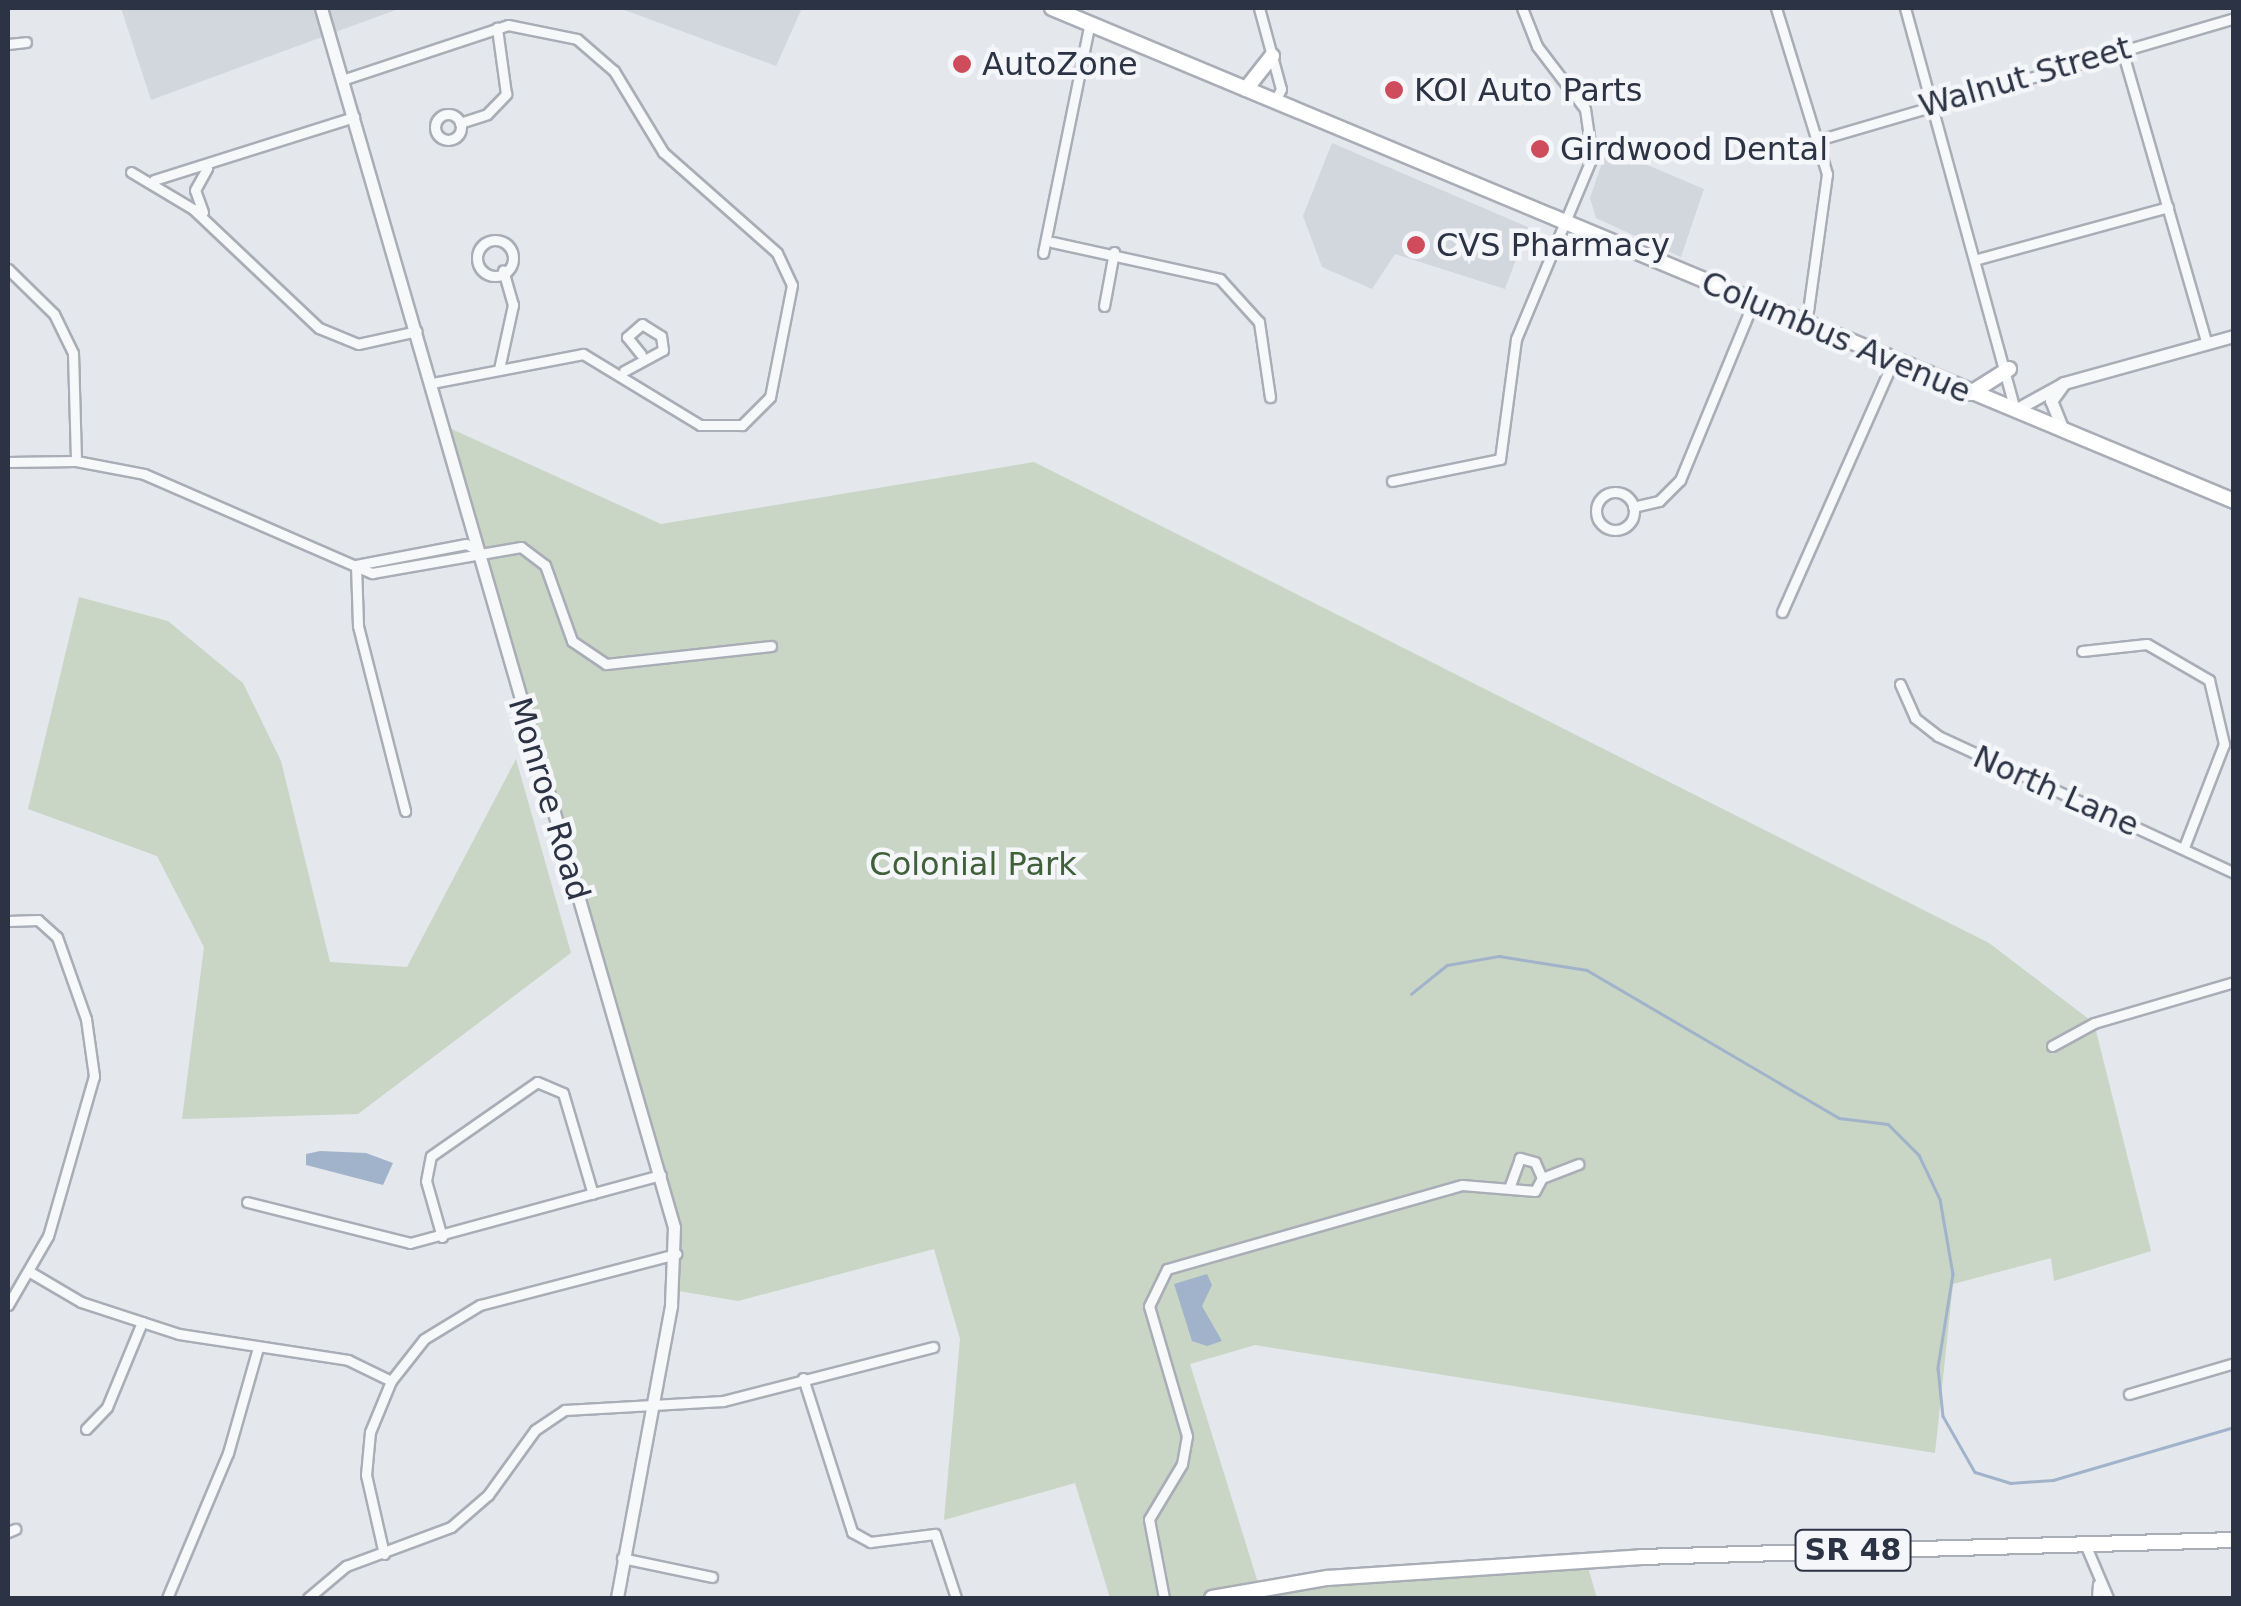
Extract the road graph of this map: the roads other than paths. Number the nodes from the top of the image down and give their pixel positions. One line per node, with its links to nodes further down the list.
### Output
1 (321, 8): 14 (street, Monroe Road)
2 (1052, 8): 8 (main road, Columbus Avenue)
3 (1259, 8): 13 (street)
4 (1522, 8): 26 (street)
5 (1776, 8): 20 (street)
6 (1905, 8): 17 (street)
7 (2234, 18): 12 (street, Walnut Street)
8 (1090, 23): 15 (main road, Columbus Avenue); 27 (street)
9 (497, 28): 14 (street); 19 (street); 43 (street)
10 (26, 42): 11 (street)
11 (8, 44)
12 (2122, 50): 17 (street, Walnut Street); 24 (street)
13 (1272, 56): 15 (main road); 16 (street)
14 (342, 80): 18 (street, Monroe Road)
15 (1246, 89): 16 (main road, Columbus Avenue)
16 (1275, 101): 26 (main road, Columbus Avenue)
17 (1933, 102): 20 (street, Walnut Street); 30 (street)
18 (354, 118): 21 (street); 36 (street, Monroe Road)
19 (460, 123)
20 (1818, 140): 35 (street)
21 (208, 166): 23 (street); 25 (street)
22 (131, 172): 23 (street)
23 (154, 180): 25 (street)
24 (2168, 206): 30 (street); 38 (street)
25 (210, 223): 36 (street)
26 (1566, 224): 33 (main road, Columbus Avenue); 52 (street)
27 (1052, 242): 28 (street); 29 (street)
28 (1114, 252): 34 (street); 47 (street)
29 (1043, 253)
30 (1978, 260): 42 (street)
31 (8, 269): 50 (street)
32 (503, 270): 32 (street); 41 (street)
33 (1753, 302): 35 (main road, Columbus Avenue); 54 (street)
34 (1104, 306)
35 (1806, 324): 40 (main road, Columbus Avenue)
36 (418, 331): 44 (street, Monroe Road)
37 (2234, 336): 38 (street)
38 (2207, 344): 45 (street)
39 (641, 354): 43 (street)
40 (1893, 361): 46 (main road, Columbus Avenue); 57 (street)
41 (500, 369): 43 (street); 44 (street)
42 (2008, 369): 46 (main road); 48 (street)
43 (624, 371)
44 (433, 383): 55 (street, Monroe Road)
45 (2064, 383): 48 (street); 49 (street)
46 (1971, 393): 48 (main road, Columbus Avenue)
47 (1270, 398)
48 (2015, 410): 49 (main road, Columbus Avenue)
49 (2063, 430): 53 (main road, Columbus Avenue)
50 (76, 461): 51 (street); 56 (street)
51 (8, 462)
52 (1392, 481)
53 (2234, 500)
54 (1634, 507): 54 (street)
55 (480, 551): 56 (street); 56 (street); 58 (street); 68 (street, Monroe Road)
56 (356, 565): 61 (street)
57 (1782, 612)
58 (772, 646)
59 (2082, 651): 62 (street)
60 (1900, 684): 62 (street, North Lane)
61 (405, 811)
62 (2184, 847): 63 (street, North Lane)
63 (2234, 873)
64 (8, 921): 75 (street)
65 (2234, 982): 66 (street)
66 (2052, 1046)
67 (1578, 1164): 69 (street)
68 (661, 1175): 71 (street); 74 (street, Monroe Road)
69 (1542, 1178): 70 (street); 70 (street)
70 (1510, 1186): 96 (street)
71 (593, 1194): 73 (street); 73 (street)
72 (246, 1202): 73 (street)
73 (442, 1236)
74 (676, 1254): 82 (street); 84 (street, Monroe Road)
75 (30, 1272): 76 (street); 77 (street)
76 (8, 1306)
77 (142, 1322): 79 (street); 85 (street)
78 (932, 1347): 81 (street)
79 (258, 1348): 82 (street); 92 (street)
80 (2234, 1363): 83 (street)
81 (803, 1378): 84 (street); 95 (street)
82 (390, 1381): 88 (street)
83 (2129, 1394)
84 (652, 1405): 88 (street); 89 (street, Monroe Road)
85 (86, 1429)
86 (2234, 1540): 87 (main road, SR 48)
87 (2085, 1544): 91 (street); 97 (main road, SR 48)
88 (384, 1554): 93 (street)
89 (621, 1558): 90 (street); 94 (street, Monroe Road)
90 (712, 1577)
91 (2098, 1584): 98 (street); 99 (street)
92 (167, 1598)
93 (308, 1598)
94 (616, 1598)
95 (956, 1598)
96 (1164, 1598)
97 (1212, 1598)
98 (2097, 1598)
99 (2108, 1598)

